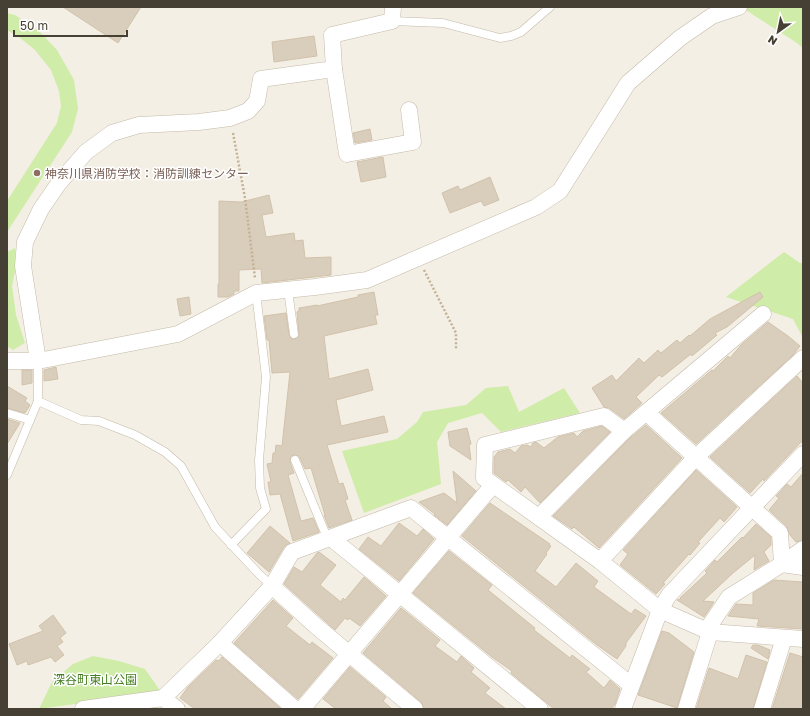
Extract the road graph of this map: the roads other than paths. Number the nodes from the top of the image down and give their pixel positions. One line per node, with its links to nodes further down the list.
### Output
1 (550, 7): 4 (lane)
2 (738, 7): 3 (street)
3 (711, 11): 7 (street)
4 (392, 14): 5 (street)
5 (334, 69): 6 (street); 12 (street)
6 (409, 110)
7 (288, 290): 8 (street); 10 (lane)
8 (256, 293): 12 (street); 28 (lane)
9 (763, 314): 16 (street)
10 (294, 334)
11 (803, 358): 20 (street)
12 (38, 360): 13 (street); 14 (lane)
13 (7, 361)
14 (38, 401): 17 (lane); 28 (lane)
15 (7, 413): 17 (lane)
16 (647, 413): 18 (street); 20 (street)
17 (30, 420): 22 (lane)
18 (624, 431): 23 (street); 25 (street)
19 (803, 454): 24 (street)
20 (696, 457): 24 (street); 30 (street)
21 (296, 460): 27 (lane)
22 (7, 476)
23 (493, 485): 25 (street); 26 (street)
24 (752, 507): 31 (street); 35 (street)
25 (539, 517): 30 (street)
26 (448, 538): 27 (street); 34 (street); 41 (street)
27 (330, 539): 33 (street); 34 (street)
28 (231, 545): 33 (lane)
29 (803, 549): 31 (street)
30 (600, 561): 35 (street)
31 (782, 564): 32 (street); 36 (street)
32 (803, 567)
33 (272, 586): 39 (street); 40 (street)
34 (400, 594): 40 (street); 48 (street)
35 (660, 610): 36 (street); 41 (street)
36 (708, 632): 37 (street); 50 (street)
37 (784, 638): 38 (street); 51 (street)
38 (803, 639)
39 (220, 643): 42 (street); 45 (street)
40 (350, 653): 46 (street); 47 (street)
41 (631, 685): 49 (street)
42 (163, 698): 43 (street); 44 (street)
43 (83, 709)
44 (177, 709)
45 (295, 709)
46 (302, 709)
47 (415, 709)
48 (540, 709)
49 (623, 709)
50 (686, 709)
51 (762, 709)

